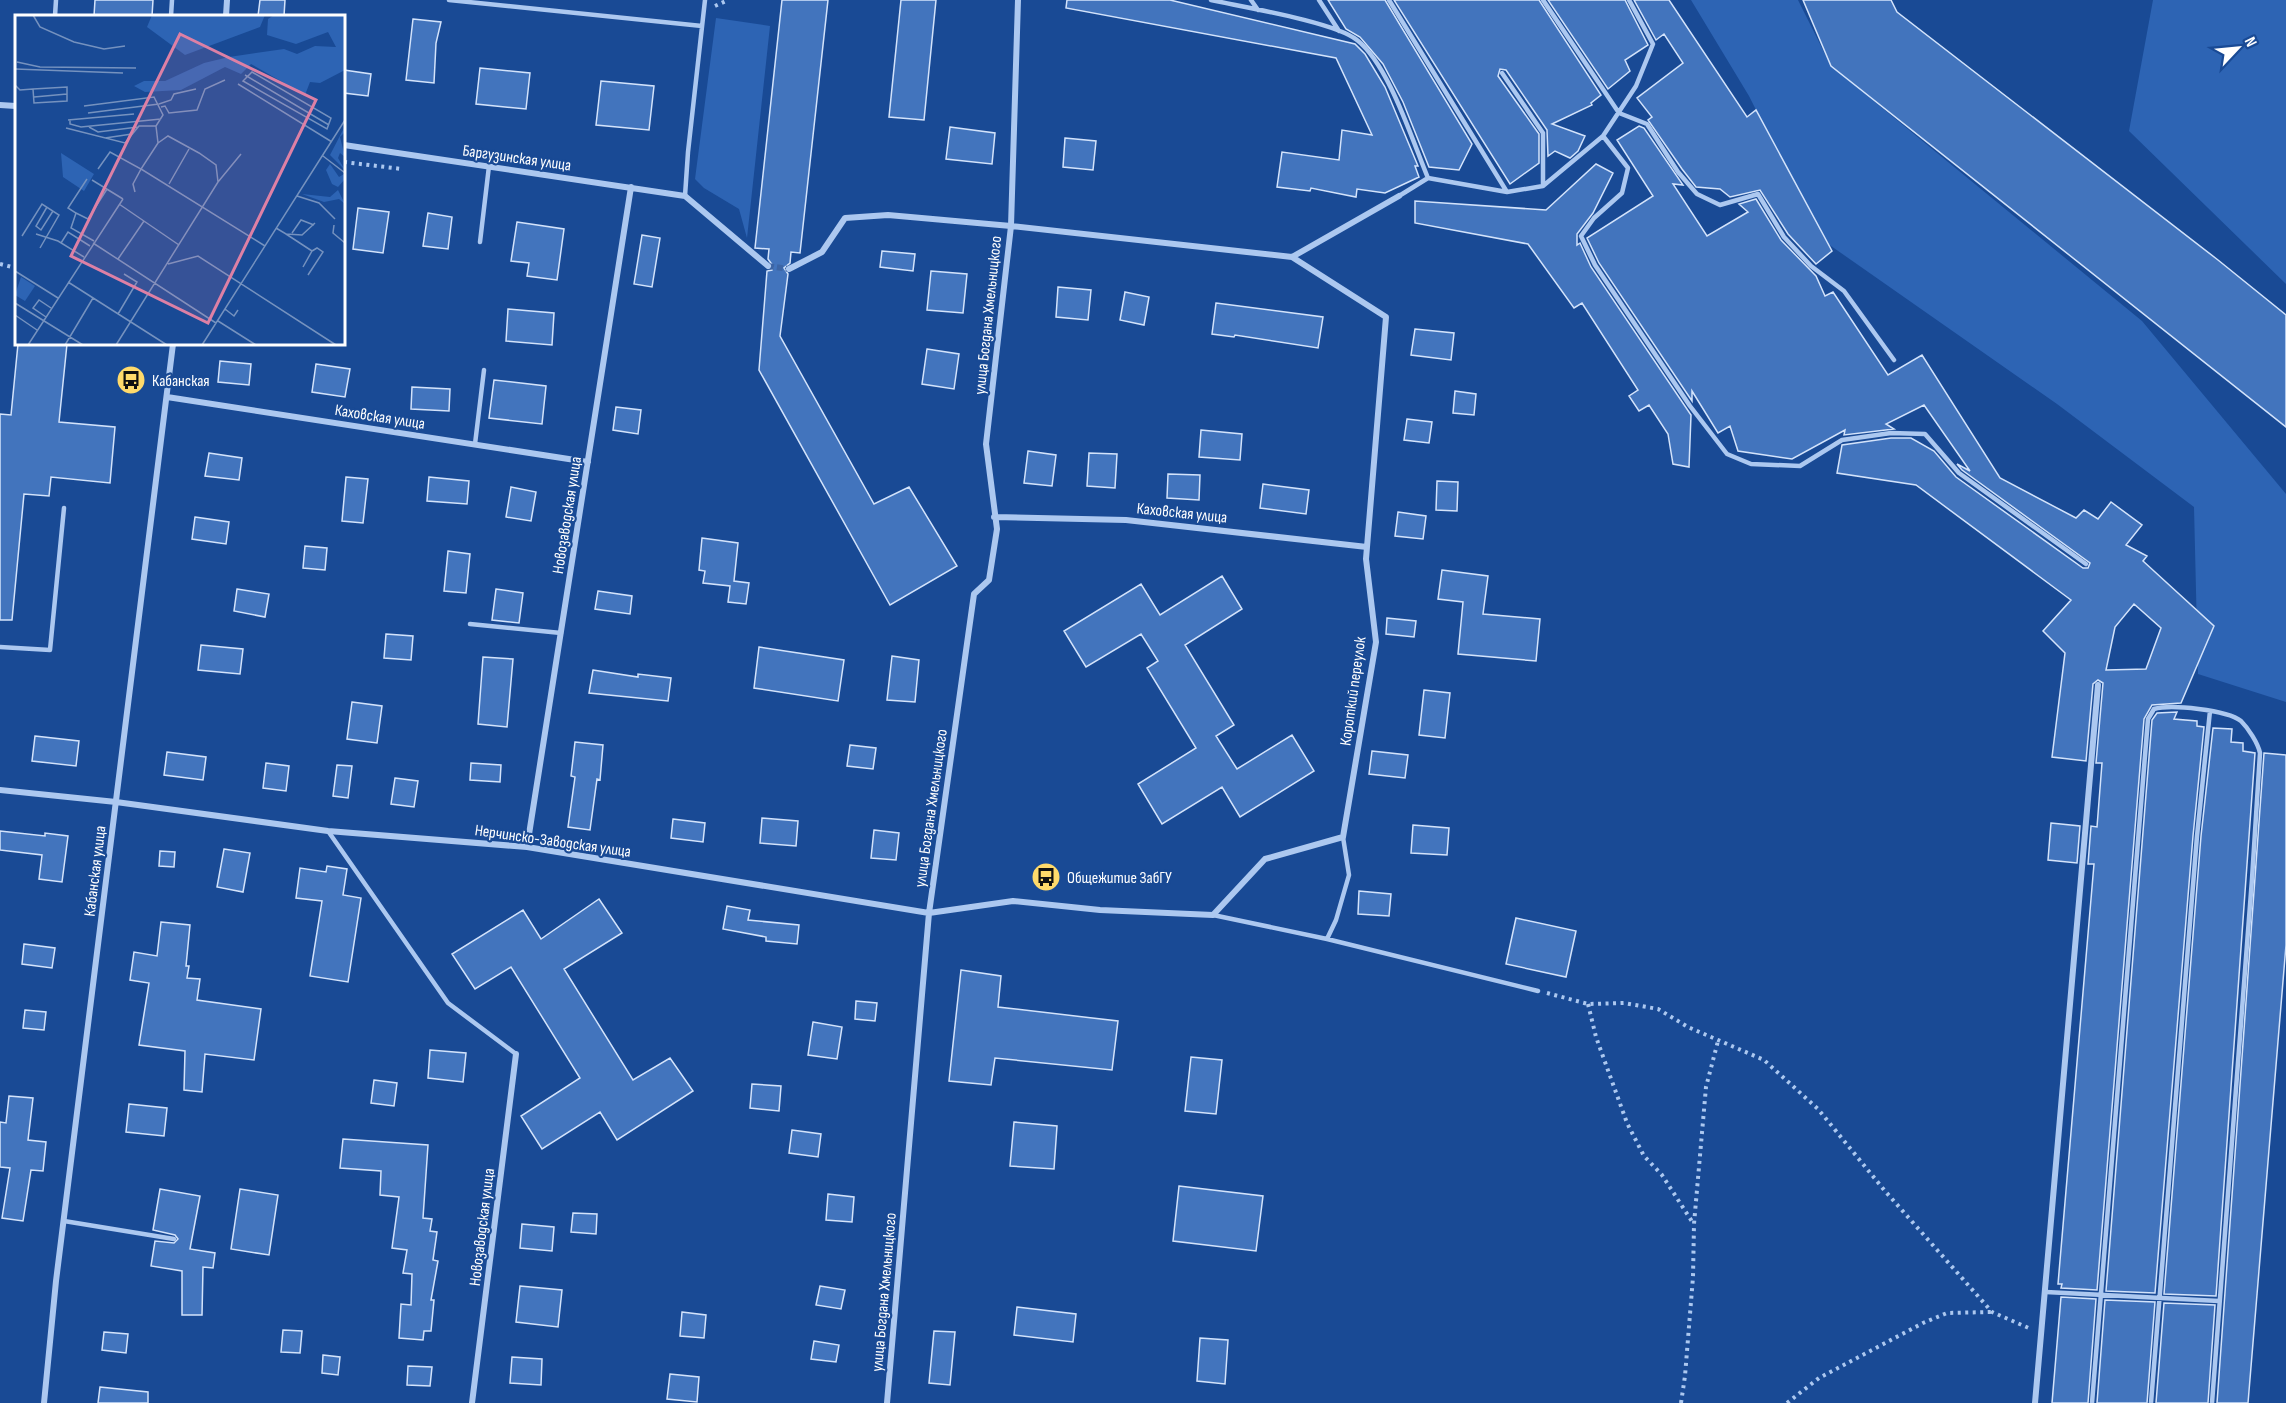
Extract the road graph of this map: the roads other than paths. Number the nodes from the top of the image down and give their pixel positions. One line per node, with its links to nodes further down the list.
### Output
1 (56, 0): 14 (lane)
2 (172, 0): 15 (lane)
3 (227, 0): 16 (street)
4 (449, 0): 17 (lane)
5 (705, 0): 17 (lane)
6 (1018, 0): 32 (street, улица Богдана Хмельницкого)
7 (1211, 0): 13 (lane)
8 (1251, 0): 13 (lane)
9 (1319, 0): 18 (lane)
10 (1389, 0): 29 (lane)
11 (1543, 0): 22 (lane)
12 (1629, 0): 22 (lane)
13 (1258, 10): 18 (lane)
14 (55, 15)
15 (171, 15)
16 (226, 15)
17 (702, 26): 30 (lane)
18 (1340, 32): 26 (lane)
19 (1502, 73): 27 (lane)
20 (0, 105): 21 (street)
21 (15, 106)
22 (1619, 113): 23 (lane); 38 (lane)
23 (1603, 136): 27 (lane); 46 (lane)
24 (345, 145): 25 (street, Баргузинская улица)
25 (489, 166): 28 (street, Баргузинская улица); 33 (lane)
26 (1428, 178): 29 (lane); 31 (lane)
27 (1543, 186): 29 (lane)
28 (631, 187): 30 (street, Баргузинская улица); 42 (street, Новозаводская улица)
29 (1508, 192)
30 (685, 196): 35 (street)
31 (1399, 196): 34 (street)
32 (1011, 226): 34 (street); 36 (street); 44 (street, улица Богдана Хмельницкого)
33 (480, 242)
34 (1292, 257): 45 (street, Короткий переулок)
35 (768, 266)
36 (789, 269)
37 (173, 345): 40 (street, Кабанская улица)
38 (1894, 360)
39 (484, 370): 41 (lane)
40 (167, 397): 41 (street, Каховская улица); 53 (street, Кабанская улица)
41 (475, 444): 42 (street, Каховская улица)
42 (588, 462): 48 (street, Новозаводская улица)
43 (64, 508): 49 (lane)
44 (994, 517): 45 (street, Каховская улица); 57 (street, улица Богдана Хмельницкого)
45 (1367, 547): 55 (street, Короткий переулок)
46 (2086, 564)
47 (470, 624): 48 (lane)
48 (561, 633): 56 (street, Новозаводская улица)
49 (0, 646)
50 (2098, 685): 64 (street)
51 (2211, 711): 65 (lane); 66 (lane); 67 (lane)
52 (0, 790): 53 (street, Нерчинско-Заводская улица)
53 (116, 802): 54 (street, Нерчинско-Заводская улица); 62 (street, Кабанская улица)
54 (328, 831): 56 (street, Нерчинско-Заводская улица); 61 (lane)
55 (1343, 837): 58 (street); 59 (lane)
56 (527, 847): 57 (street, Нерчинско-Заводская улица)
57 (929, 913): 58 (street, Нерчинско-Заводская улица); 70 (street, улица Богдана Хмельницкого)
58 (1213, 915): 59 (lane)
59 (1327, 939): 60 (lane)
60 (1538, 991)
61 (516, 1053): 69 (street, Новозаводская улица)
62 (64, 1221): 63 (lane); 68 (street, Кабанская улица)
63 (174, 1239)
64 (2046, 1292): 65 (lane); 71 (street)
65 (2101, 1295): 66 (lane); 72 (lane)
66 (2159, 1297): 67 (lane); 73 (lane)
67 (2220, 1301): 74 (lane)
68 (44, 1403)
69 (472, 1403)
70 (887, 1403)
71 (2035, 1403)
72 (2092, 1403)
73 (2151, 1403)
74 (2212, 1403)

